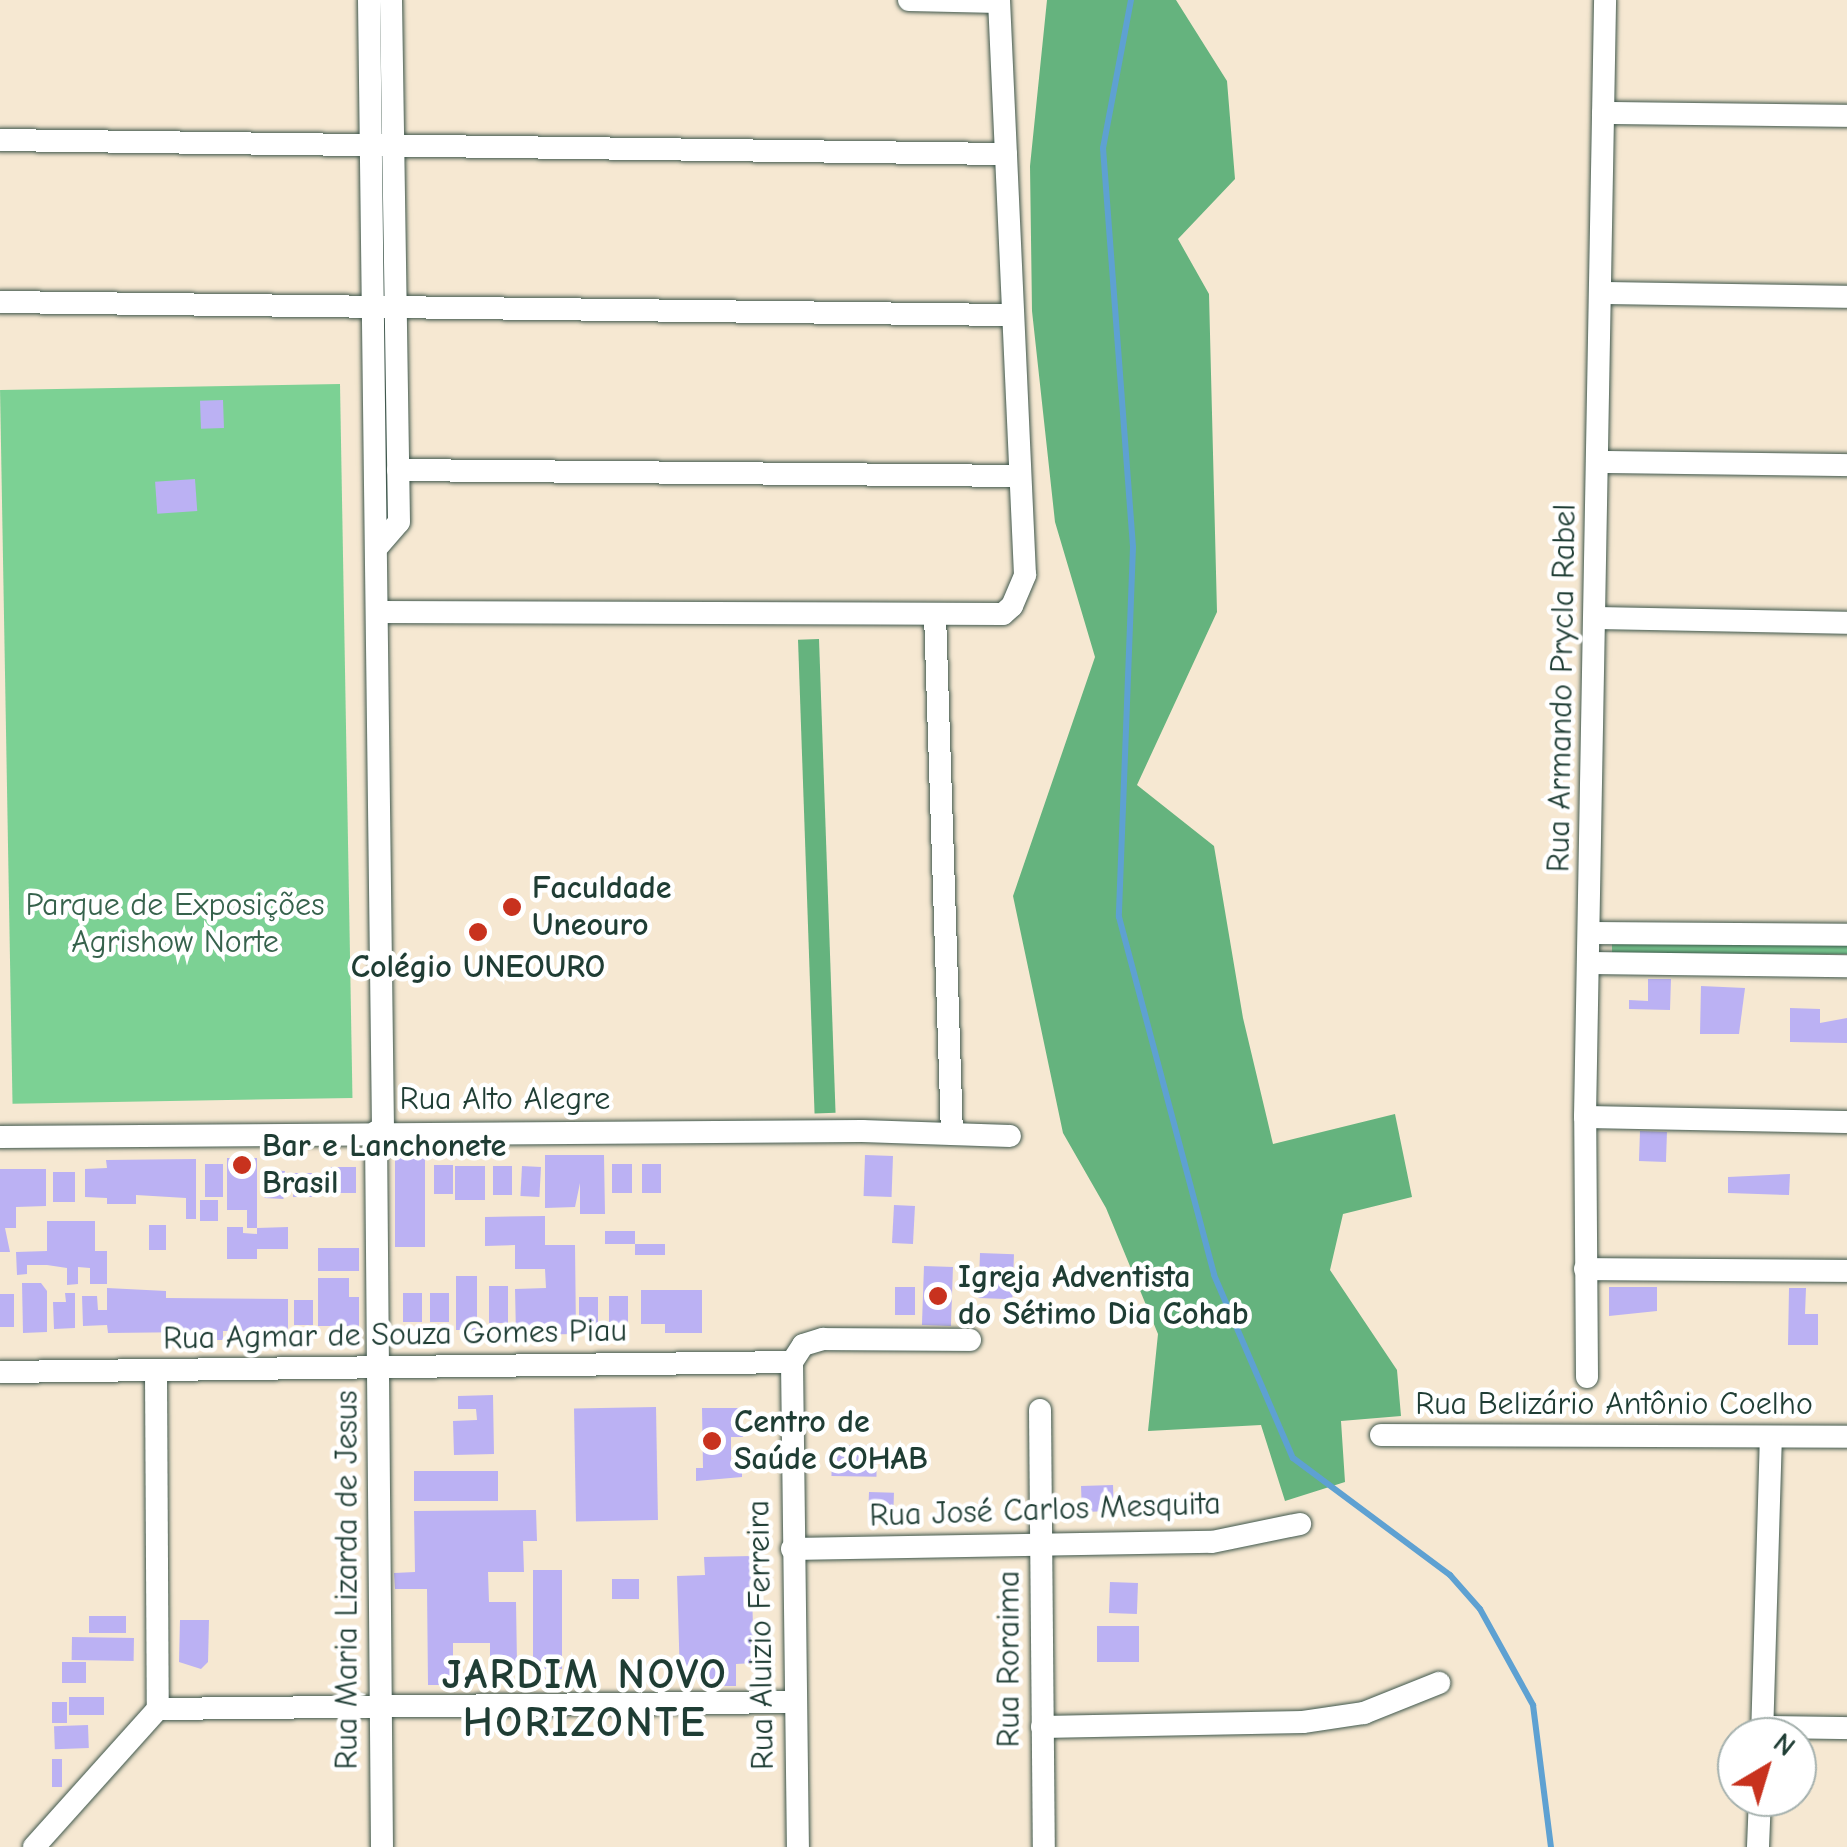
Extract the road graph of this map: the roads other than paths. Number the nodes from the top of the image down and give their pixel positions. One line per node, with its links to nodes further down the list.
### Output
1 (369, 0): 9 (street)
2 (391, 0): 9 (street)
3 (910, 0): 5 (street)
4 (1605, 0): 6 (street, Rua Armando Prycla Rabel)
5 (999, 1): 10 (street)
6 (1604, 114): 7 (street); 11 (street, Rua Armando Prycla Rabel)
7 (1847, 116)
8 (0, 140): 9 (street)
9 (383, 145): 10 (street); 14 (street)
10 (1006, 154): 15 (street)
11 (1601, 293): 12 (street); 16 (street, Rua Armando Prycla Rabel)
12 (1847, 298)
13 (0, 302): 14 (street)
14 (385, 307): 15 (street); 18 (street); 20 (street, Rua Maria Lizarda de Jesus)
15 (1013, 316): 19 (street)
16 (1598, 462): 17 (street); 23 (street, Rua Armando Prycla Rabel)
17 (1847, 465)
18 (398, 470): 19 (street); 20 (street)
19 (1020, 476): 22 (street)
20 (379, 545): 21 (street, Rua Maria Lizarda de Jesus)
21 (378, 612): 22 (street); 31 (street, Rua Maria Lizarda de Jesus)
22 (935, 614): 32 (street)
23 (1596, 618): 24 (street); 25 (street, Rua Armando Prycla Rabel)
24 (1847, 623)
25 (1590, 933): 26 (street); 27 (street, Rua Armando Prycla Rabel)
26 (1847, 934)
27 (1590, 963): 28 (street); 29 (street, Rua Armando Prycla Rabel)
28 (1847, 966)
29 (1585, 1117): 30 (street); 35 (street, Rua Armando Prycla Rabel)
30 (1847, 1122)
31 (379, 1132): 32 (street, Rua Alto Alegre); 34 (street, Rua Alto Alegre); 39 (street, Rua Maria Lizarda de Jesus)
32 (952, 1134): 33 (street, Rua Alto Alegre)
33 (1010, 1136)
34 (0, 1138)
35 (1585, 1270): 36 (street); 42 (street, Rua Armando Prycla Rabel)
36 (1847, 1271)
37 (970, 1340): 38 (street)
38 (792, 1362): 39 (street, Rua Agmar de Souza Gomes Piau); 49 (street, Rua Aluizio Ferreira)
39 (379, 1366): 41 (street, Rua Agmar de Souza Gomes Piau); 52 (street, Rua Maria Lizarda de Jesus)
40 (0, 1372): 41 (street, Rua Agmar de Souza Gomes Piau)
41 (156, 1372): 53 (street)
42 (1587, 1377)
43 (1040, 1410): 48 (street, Rua Roraima)
44 (1381, 1435): 45 (street, Rua Belizário Antônio Coelho)
45 (1771, 1437): 46 (street, Rua Belizário Antônio Coelho); 54 (street)
46 (1847, 1437)
47 (1300, 1524): 48 (street, Rua José Carlos Mesquita)
48 (1041, 1548): 49 (street, Rua José Carlos Mesquita); 55 (street, Rua Roraima)
49 (792, 1549): 51 (street, Rua Aluizio Ferreira)
50 (1440, 1684): 55 (street)
51 (792, 1702): 52 (street); 61 (street, Rua Aluizio Ferreira)
52 (381, 1705): 53 (street); 60 (street, Rua Maria Lizarda de Jesus)
53 (158, 1710): 59 (street)
54 (1762, 1717)
55 (1042, 1727): 62 (street, Rua Roraima)
56 (1847, 1728): 57 (street)
57 (1817, 1729)
58 (1759, 1817): 63 (street)
59 (34, 1847)
60 (382, 1847)
61 (798, 1847)
62 (1044, 1847)
63 (1758, 1847)

